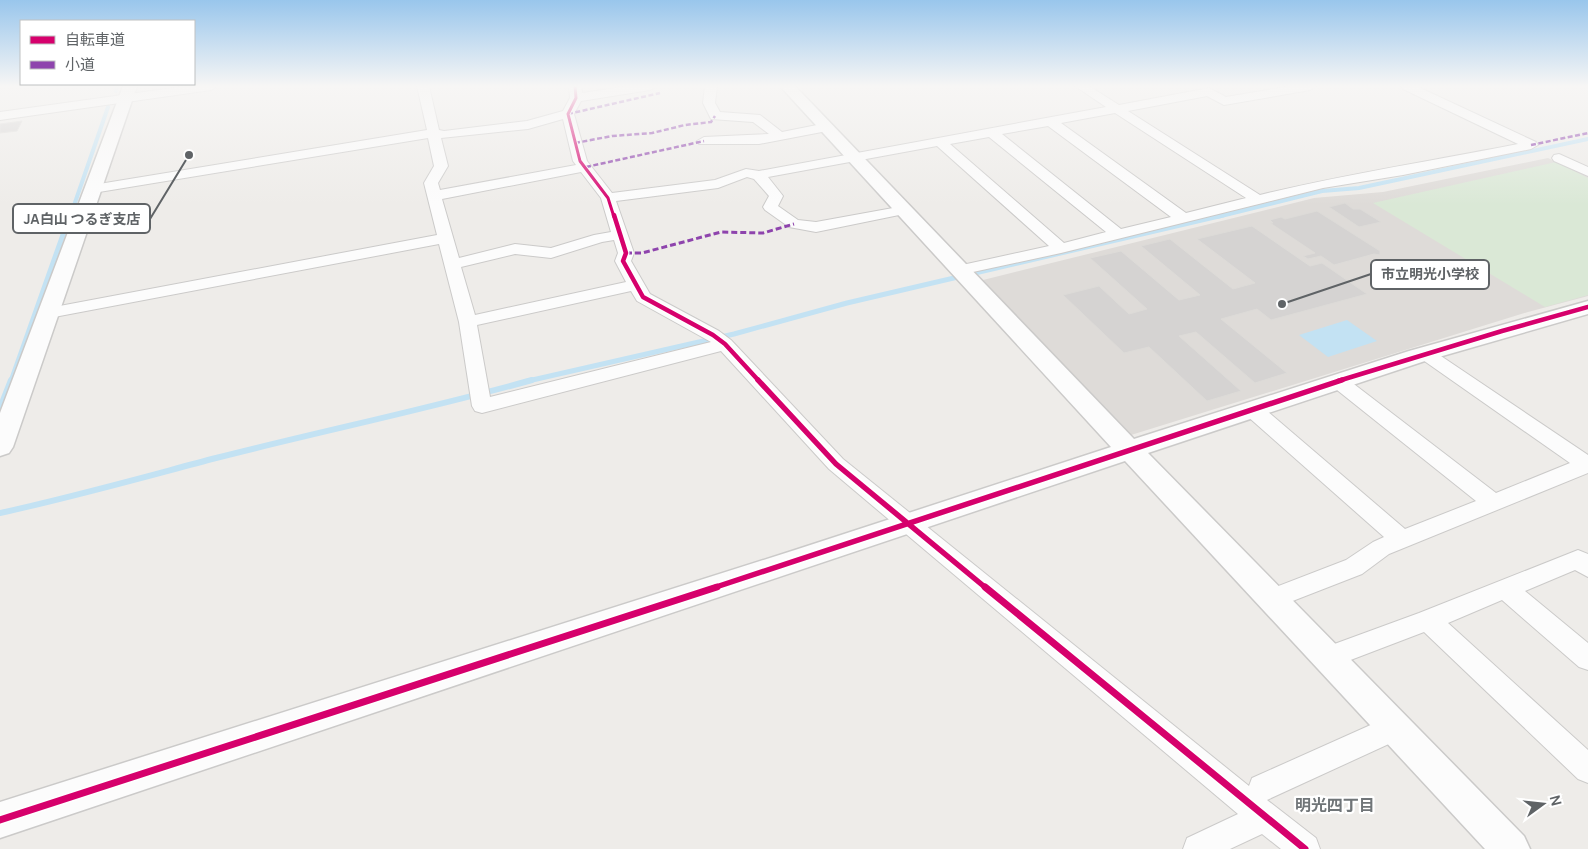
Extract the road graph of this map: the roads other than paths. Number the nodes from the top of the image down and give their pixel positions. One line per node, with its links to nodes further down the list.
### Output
1 (116, 126): 21 (street)
2 (433, 126): 12 (street)
3 (523, 126): 12 (street)
4 (571, 126): 18 (street)
5 (766, 126): 13 (street)
6 (1025, 126): 11 (street)
7 (1056, 126): 26 (street)
8 (1142, 126): 24 (street)
9 (1490, 126): 24 (street)
10 (827, 127): 13 (street); 17 (street)
11 (991, 132): 15 (street); 27 (street)
12 (435, 133): 21 (street); 22 (street)
13 (779, 136): 14 (street)
14 (704, 141)
15 (940, 142): 17 (street); 30 (street)
16 (1559, 158): 19 (street)
17 (855, 159): 20 (street); 25 (street)
18 (586, 167): 22 (street); 23 (street)
19 (1588, 172)
20 (759, 175): 23 (street); 25 (street)
21 (93, 188): 35 (street)
22 (434, 196): 29 (street)
23 (608, 198): 28 (street)
24 (1258, 200): 26 (street)
25 (904, 210): 32 (street)
26 (1183, 218): 27 (street)
27 (1118, 234): 30 (street)
28 (620, 235): 31 (street); 33 (street)
29 (444, 238): 31 (street); 35 (street)
30 (1061, 248): 32 (street)
31 (452, 264): 36 (street)
32 (963, 275): 42 (street)
33 (636, 284): 36 (street); 37 (street)
34 (1588, 307): 38 (street)
35 (49, 313): 41 (street)
36 (468, 322): 37 (street)
37 (720, 340): 44 (street)
38 (1426, 354): 39 (street); 43 (street)
39 (1339, 382): 40 (street); 43 (street)
40 (1253, 410): 42 (street); 45 (street)
41 (0, 447)
42 (1130, 451): 44 (street); 48 (street)
43 (1493, 502): 45 (street)
44 (909, 525): 55 (street); 56 (street)
45 (1402, 539): 48 (street)
46 (1588, 567): 47 (street)
47 (1506, 589): 49 (street); 51 (street)
48 (1272, 599): 50 (street)
49 (1428, 620): 50 (street); 53 (street)
50 (1328, 658): 52 (street)
51 (1588, 658)
52 (1394, 728): 54 (street); 59 (street)
53 (1588, 769)
54 (1262, 788)
55 (1264, 817): 57 (street); 58 (street)
56 (0, 820)
57 (1198, 849)
58 (1305, 849)
59 (1511, 849)

